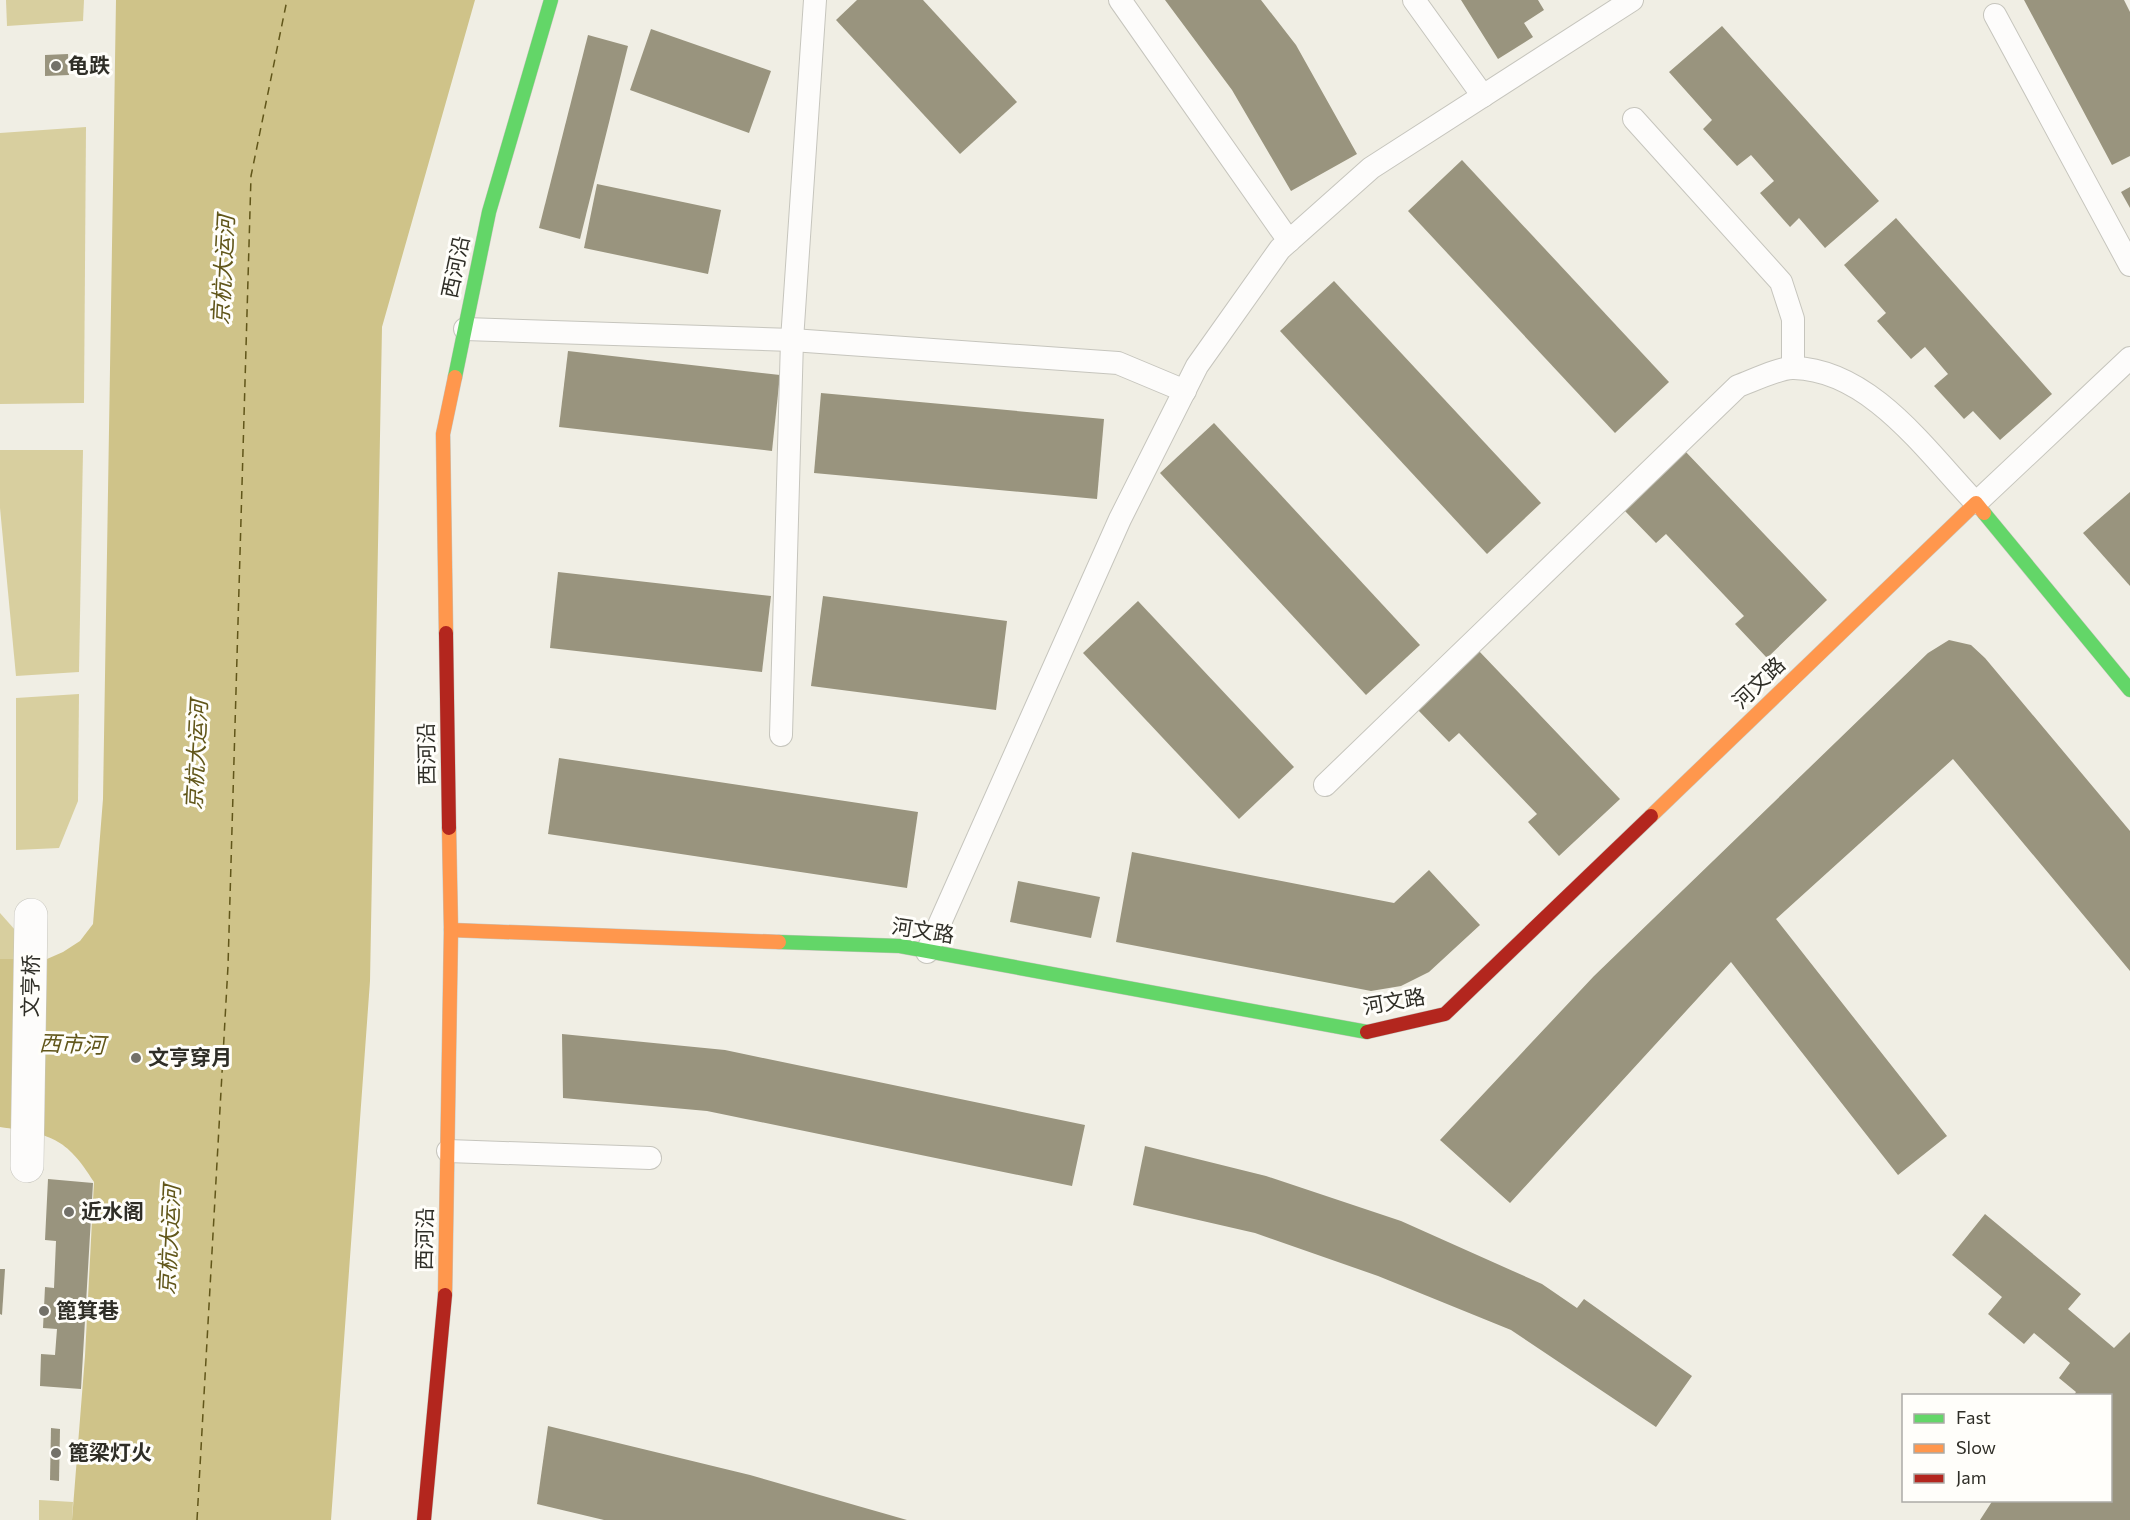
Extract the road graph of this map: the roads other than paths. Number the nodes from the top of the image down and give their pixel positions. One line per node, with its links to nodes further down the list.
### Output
1 (551, 0): 11 (street, 西河沿)
2 (815, 0): 12 (lane)
3 (1120, 0): 9 (lane)
4 (1414, 0): 7 (lane)
5 (1632, 0): 7 (lane)
6 (1995, 15): 10 (lane)
7 (1483, 96): 9 (lane)
8 (1634, 119): 14 (lane)
9 (1289, 241): 15 (lane)
10 (2130, 265)
11 (465, 329): 12 (lane); 21 (street, 西河沿)
12 (792, 340): 15 (lane); 18 (lane)
13 (2130, 358): 16 (lane)
14 (1793, 367): 16 (lane); 19 (lane)
15 (1185, 391): 22 (lane)
16 (1976, 503): 17 (street); 22 (street, 河文路)
17 (2130, 690)
18 (780, 735)
19 (1325, 785)
20 (31, 915): 25 (street, 文亨桥)
21 (451, 930): 22 (street, 河文路); 23 (street, 西河沿)
22 (927, 951)
23 (448, 1151): 24 (lane); 26 (street, 西河沿)
24 (650, 1158)
25 (27, 1166)
26 (424, 1520)

